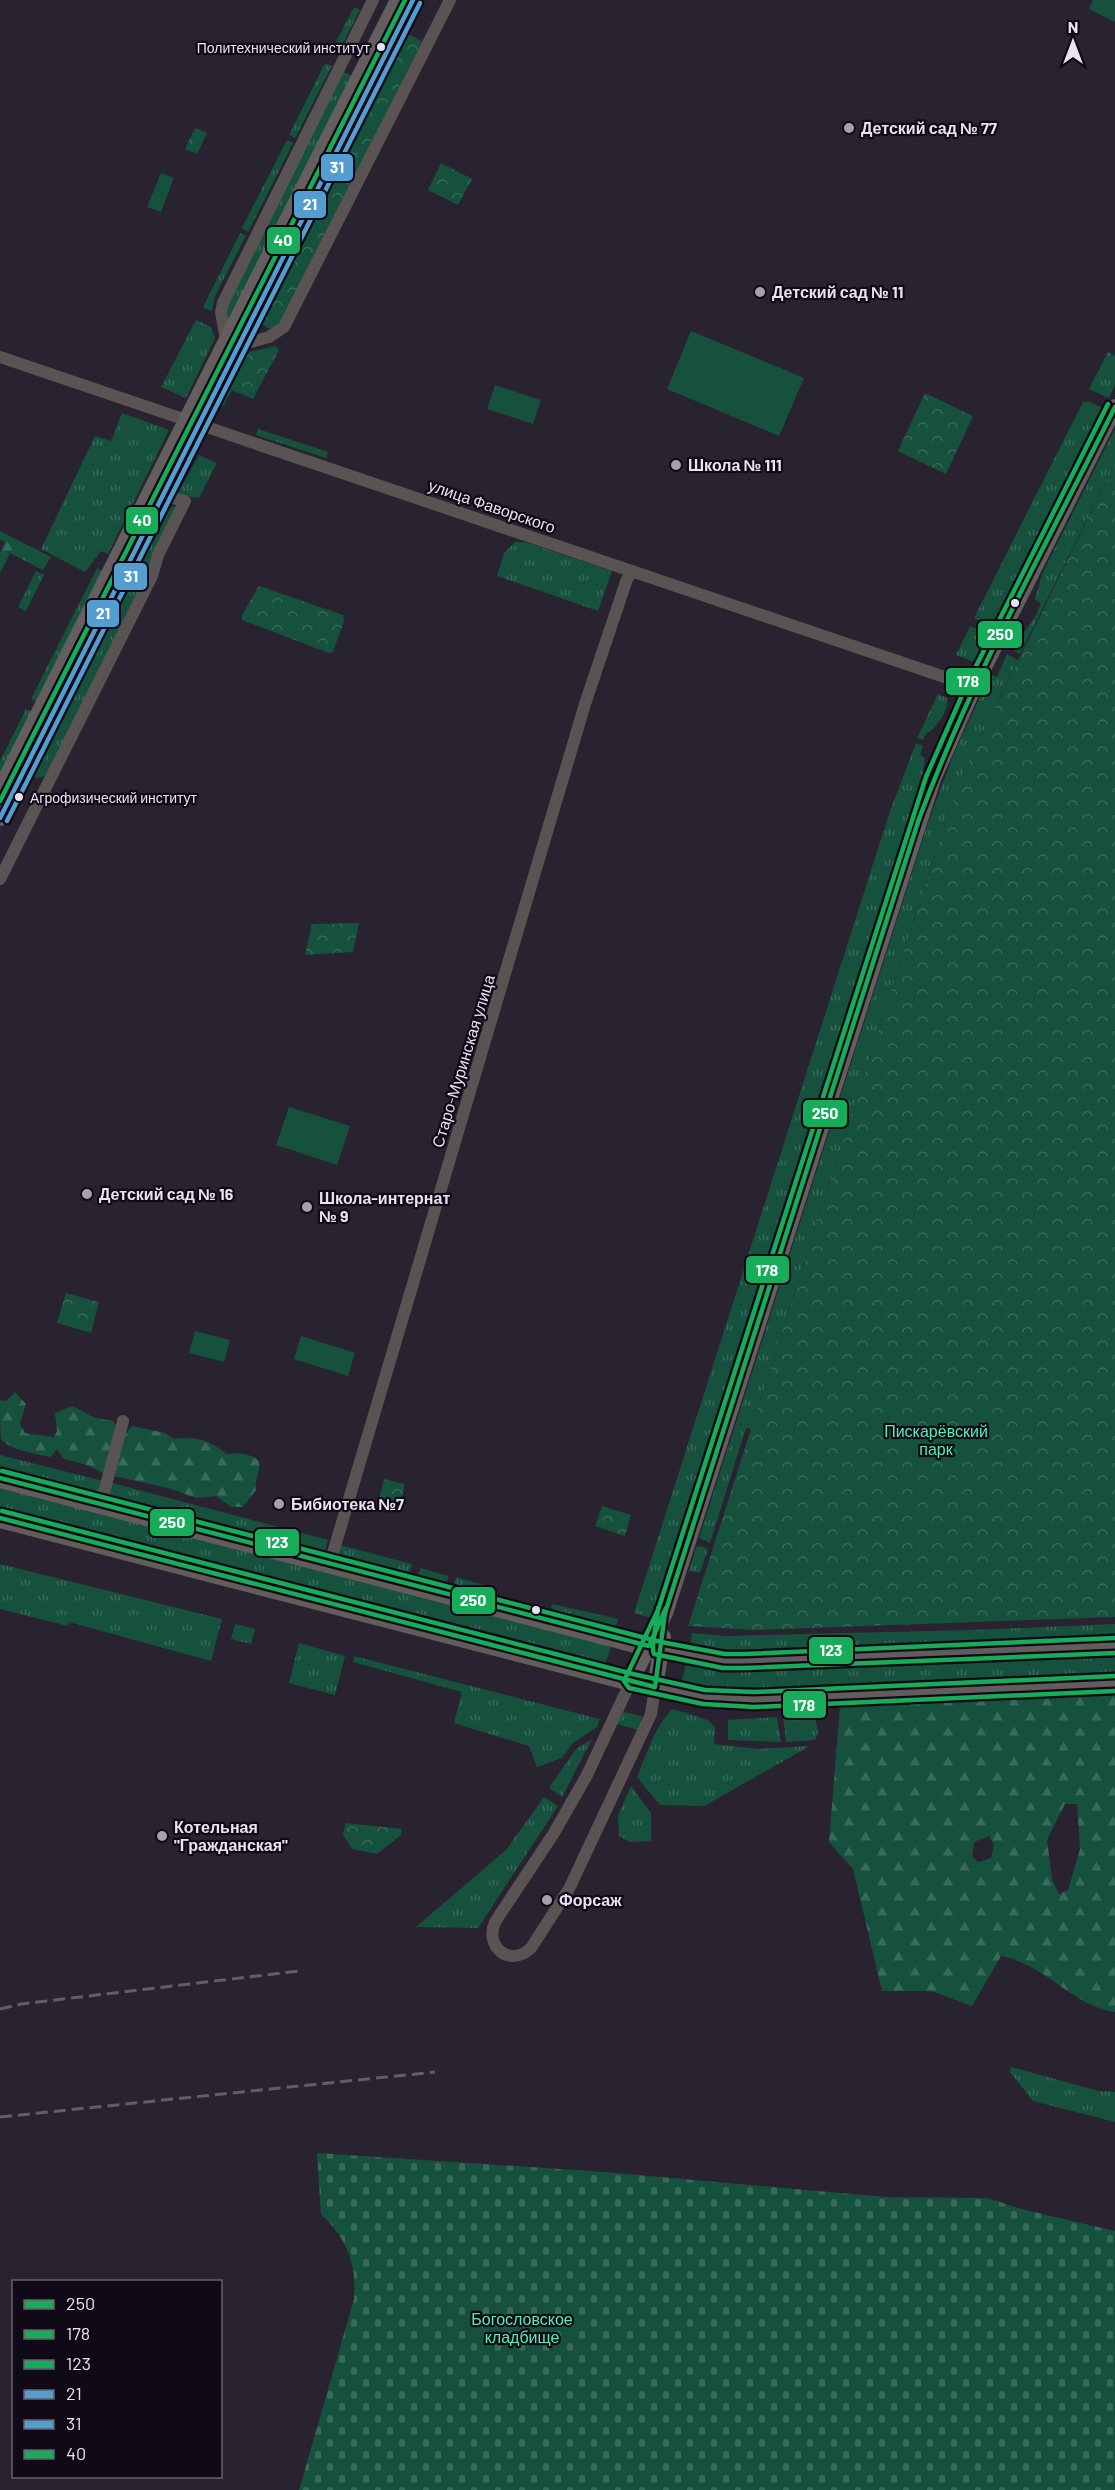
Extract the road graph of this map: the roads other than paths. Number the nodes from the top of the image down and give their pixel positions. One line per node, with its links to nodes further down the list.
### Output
1 (373, 0): 5 (street)
2 (398, 0): 5 (main road)
3 (413, 0): 5 (main road)
4 (450, 0): 5 (street)
5 (233, 342): 8 (main road)
6 (0, 357): 8 (street, улица Фаворского)
7 (1115, 407): 11 (main road)
8 (193, 423): 9 (main road); 10 (street, улица Фаворского); 12 (main road)
9 (164, 496): 13 (main road); 14 (street)
10 (633, 571): 11 (street, улица Фаворского); 19 (street, Старо-Муринская улица)
11 (974, 687): 21 (main road)
12 (0, 790)
13 (0, 818)
14 (0, 879)
15 (123, 1421): 17 (street)
16 (0, 1478): 17 (main road)
17 (101, 1504): 19 (main road)
18 (0, 1518): 22 (main road)
19 (330, 1563): 21 (main road)
20 (1115, 1645): 21 (main road)
21 (654, 1648): 22 (main road); 24 (main road)
22 (631, 1681): 24 (main road); 24 (street)
23 (1115, 1683): 24 (main road)
24 (655, 1687)

